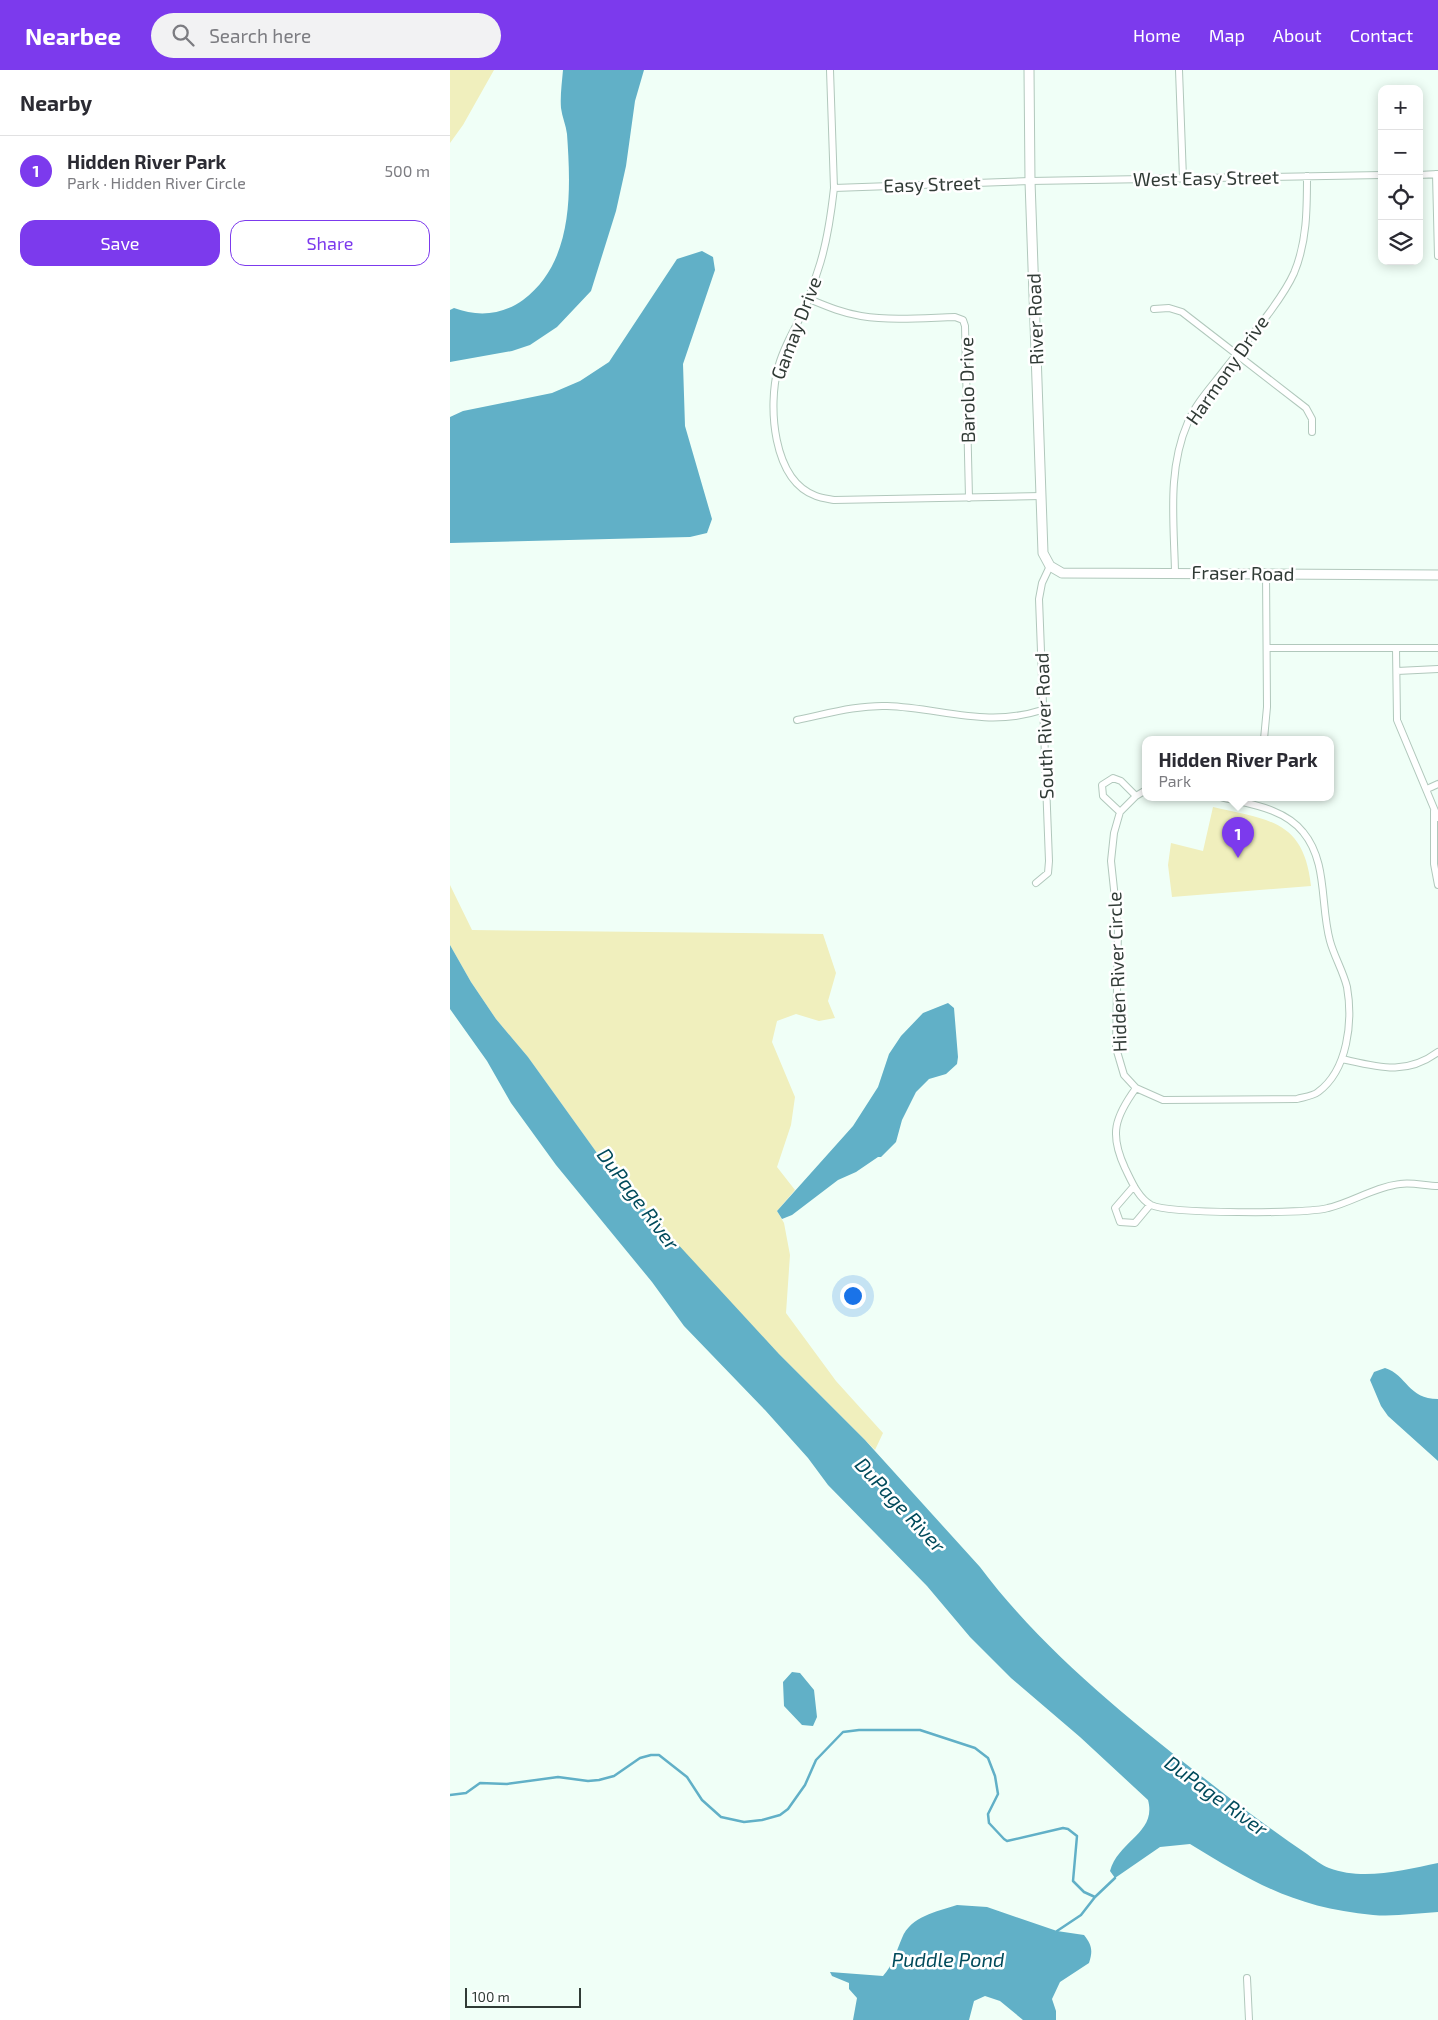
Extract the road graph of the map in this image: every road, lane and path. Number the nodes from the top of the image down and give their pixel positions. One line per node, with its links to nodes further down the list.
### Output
1 (830, 70): 10 (street, Gamay Drive)
2 (1029, 70): 9 (street, River Road)
3 (1179, 70): 8 (street)
4 (1437, 174): 6 (street); 11 (street)
5 (1378, 175): 7 (street, West Easy Street)
6 (1423, 175)
7 (1307, 176): 8 (street, West Easy Street); 14 (street, Harmony Drive)
8 (1183, 178): 9 (street, West Easy Street)
9 (1030, 181): 10 (street, Easy Street); 16 (street, River Road)
10 (834, 188): 12 (street, Gamay Drive)
11 (1438, 256)
12 (809, 299): 17 (street, Barolo Drive); 17 (street, Gamay Drive)
13 (1154, 309): 14 (street)
14 (1237, 354): 15 (street); 19 (street, Harmony Drive)
15 (1312, 432)
16 (1042, 496): 17 (street, Gamay Drive); 18 (street, River Road)
17 (969, 498)
18 (1050, 566): 19 (street, Fraser Road); 27 (street, South River Road)
19 (1175, 572): 20 (street, Fraser Road)
20 (1266, 572): 21 (street, Fraser Road); 22 (street)
21 (1438, 575)
22 (1267, 648): 23 (street); 29 (street)
23 (1396, 648): 24 (street); 26 (street)
24 (1438, 648)
25 (1438, 669): 26 (street)
26 (1396, 671): 31 (street)
27 (1042, 710): 28 (street); 38 (street, South River Road)
28 (797, 720)
29 (1264, 736)
30 (1438, 784): 31 (street)
31 (1427, 789): 35 (street)
32 (1142, 792): 33 (street)
33 (1136, 796): 36 (street); 36 (street)
34 (1249, 801): 41 (street)
35 (1434, 810): 37 (street); 39 (street)
36 (1120, 812): 42 (street, Hidden River Circle)
37 (1438, 818)
38 (1036, 883)
39 (1438, 885)
40 (1438, 1052): 41 (street)
41 (1342, 1060): 42 (street)
42 (1136, 1088): 43 (street)
43 (1134, 1186): 45 (street); 45 (street)
44 (1438, 1186): 45 (street)
45 (1150, 1205)
46 (1247, 1978): 47 (street)
47 (1249, 2020)

